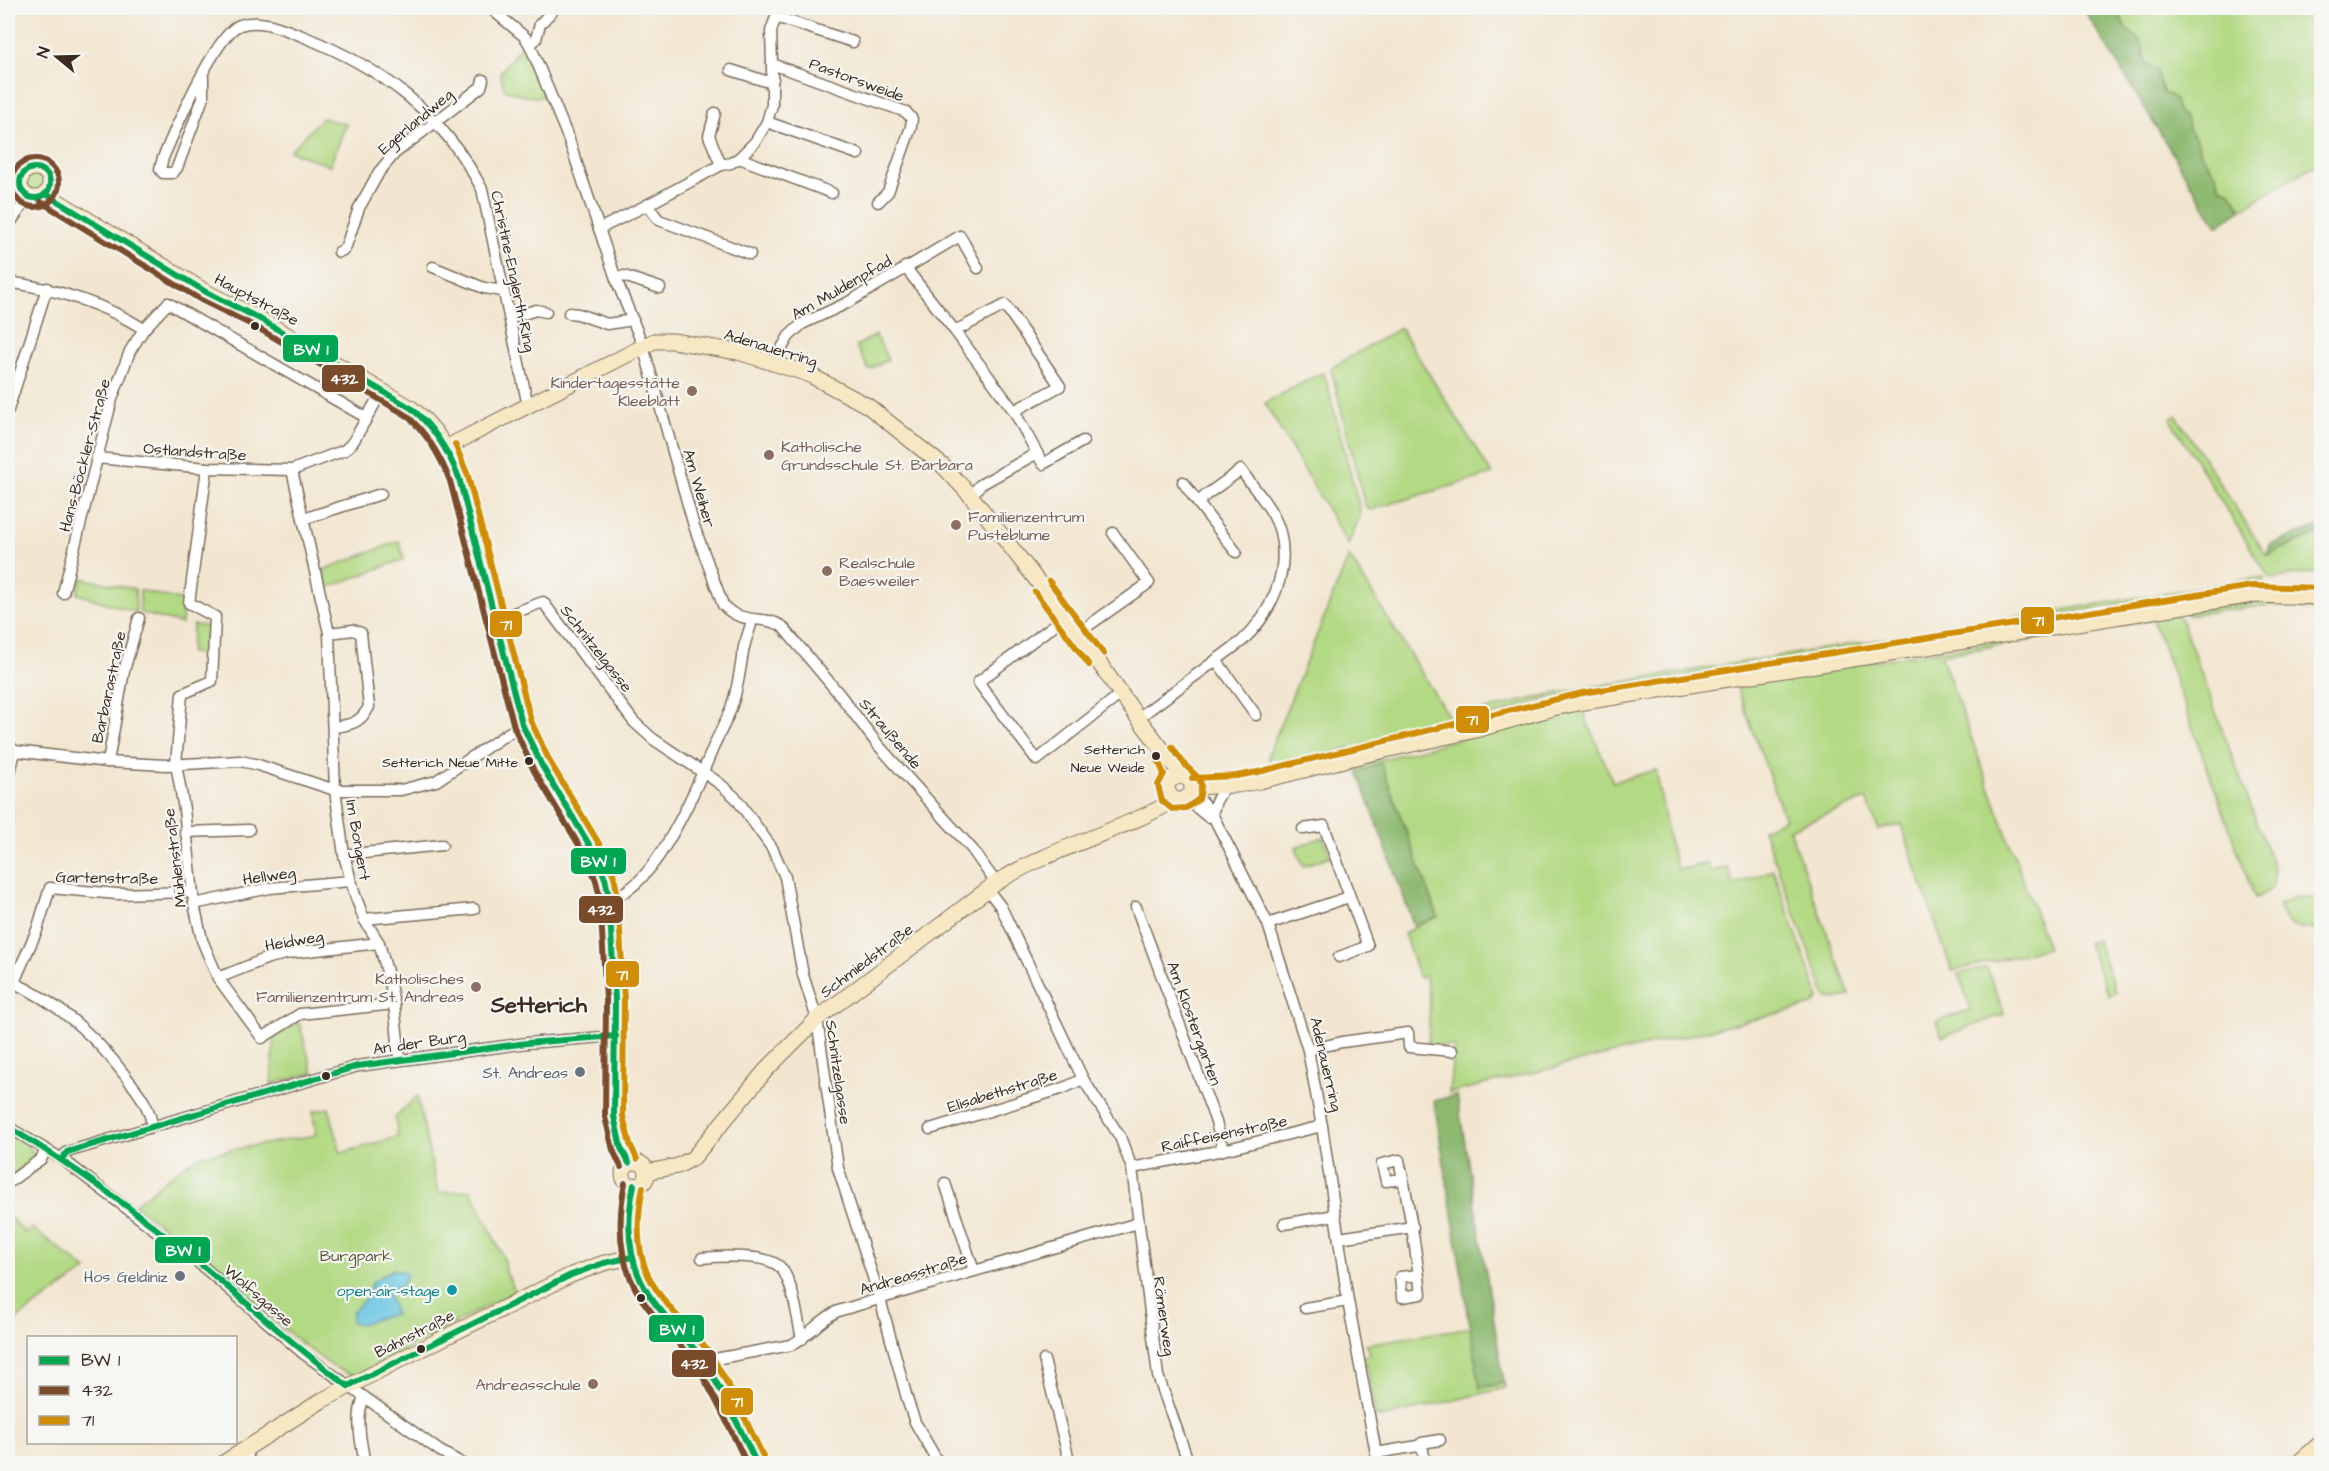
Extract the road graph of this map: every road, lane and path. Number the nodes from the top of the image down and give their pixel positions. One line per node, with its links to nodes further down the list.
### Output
1 (490, 8): 5 (street)
2 (555, 8): 5 (street)
3 (780, 12): 4 (street, Pastorsweide); 6 (street, Pastorsweide)
4 (853, 42)
5 (530, 45): 24 (street)
6 (772, 64): 9 (street, Pastorsweide); 21 (street, Pastorsweide)
7 (732, 70): 9 (street)
8 (203, 77): 8 (street, Christine-Englerth-Ring); 13 (street, Christine-Englerth-Ring)
9 (772, 79): 12 (street, Pastorsweide)
10 (483, 80): 13 (street, Egerlandweg)
11 (715, 113): 16 (street)
12 (767, 122): 14 (street); 15 (street, Pastorsweide)
13 (435, 123): 25 (street, Egerlandweg); 34 (street, Christine-Englerth-Ring)
14 (858, 154)
15 (739, 158): 16 (street, Pastorsweide); 18 (street)
16 (722, 165): 22 (street, Pastorsweide)
17 (14, 175): 19 (street); 20 (street)
18 (832, 193)
19 (46, 194): 20 (street); 43 (street, Hauptstraße)
20 (29, 196): 23 (street)
21 (878, 202)
22 (647, 205): 24 (street, Pastorsweide); 26 (street)
23 (8, 226)
24 (599, 229): 30 (street)
25 (339, 252)
26 (750, 254)
27 (433, 267): 34 (street)
28 (905, 267): 29 (street, Am Muldenpfad); 40 (street, Am Muldenpfad); 42 (street, Am Muldenpfad)
29 (978, 268)
30 (616, 279): 33 (street); 38 (street)
31 (8, 282): 32 (street)
32 (47, 288): 39 (street); 45 (street)
33 (660, 288)
34 (503, 291): 37 (street, Christine-Englerth-Ring)
35 (546, 312): 37 (street)
36 (569, 313): 38 (street)
37 (510, 318): 44 (street, Christine-Englerth-Ring)
38 (633, 320): 41 (street)
39 (144, 329): 47 (street, Hans-Böckler-Straße); 51 (street, Hans-Böckler-Straße)
40 (955, 331): 46 (street, Am Muldenpfad); 46 (street)
41 (643, 346): 42 (street, Adenauerring); 44 (street, Adenauerring); 65 (street, Am Weiher)
42 (777, 364): 56 (street, Adenauerring)
43 (382, 391): 47 (street); 49 (street, Hauptstraße)
44 (528, 406): 49 (street, Adenauerring)
45 (8, 410)
46 (1014, 411): 50 (street, Am Muldenpfad)
47 (367, 418): 53 (street)
48 (1083, 441): 50 (street)
49 (447, 447): 66 (street, Hauptstraße)
50 (1037, 453): 56 (street)
51 (96, 458): 52 (street, Ostlandstraße); 61 (street, Hans-Böckler-Straße)
52 (207, 468): 53 (street, Ostlandstraße); 77 (street, Mühlenstraße)
53 (292, 470): 58 (street, Im Bongert)
54 (1183, 482): 57 (street)
55 (381, 494): 58 (street)
56 (971, 496): 63 (street, Adenauerring)
57 (1198, 503): 60 (street); 69 (street)
58 (303, 519): 67 (street, Im Bongert)
59 (1113, 533): 68 (street)
60 (1236, 552)
61 (63, 593)
62 (2322, 597): 80 (street)
63 (1065, 617): 68 (street, Adenauerring); 70 (street)
64 (139, 618): 76 (street, Barbarastraße)
65 (752, 620): 78 (street); 91 (street, Straußende)
66 (495, 621): 73 (street, Hauptstraße); 78 (street, Schnitzelgasse)
67 (329, 633): 74 (street, Im Bongert); 74 (street)
68 (1078, 633): 70 (street, Adenauerring)
69 (1216, 660): 71 (street); 72 (street)
70 (1122, 693): 72 (street, Adenauerring)
71 (1256, 716)
72 (1138, 718): 81 (street, Adenauerring)
73 (522, 724): 82 (street); 93 (street, Hauptstraße)
74 (333, 726): 82 (street, Im Bongert)
75 (11, 748): 76 (street); 79 (street)
76 (108, 762): 77 (street)
77 (176, 764): 82 (street); 87 (street, Mühlenstraße)
78 (704, 773): 93 (street); 105 (street, Schnitzelgasse)
79 (8, 782)
80 (1231, 785): 81 (street); 83 (street)
81 (1182, 789): 83 (street, Adenauerring); 84 (street, Adenauerring); 91 (street, Schmiedstraße)
82 (335, 790): 89 (street, Im Bongert)
83 (1212, 814): 84 (street, Adenauerring)
84 (1217, 825): 99 (street, Adenauerring)
85 (1304, 829): 94 (street)
86 (249, 830): 87 (street)
87 (185, 832): 92 (street, Mühlenstraße)
88 (442, 845): 89 (street)
89 (344, 855): 90 (street, Im Bongert)
90 (350, 881): 95 (street, Hellweg); 98 (street, Im Bongert)
91 (992, 887): 105 (street, Schmiedstraße); 110 (street, Straußende)
92 (191, 892): 95 (street, Mühlenstraße); 103 (street, Gartenstraße)
93 (609, 897): 106 (street, Hauptstraße)
94 (1349, 897): 99 (street); 101 (street)
95 (194, 904): 102 (street, Mühlenstraße)
96 (1136, 907): 116 (street, Am Klostergarten)
97 (474, 909): 98 (street)
98 (364, 920): 100 (street, Im Bongert)
99 (1268, 924): 107 (street, Adenauerring)
100 (379, 943): 102 (street, Heidweg); 104 (street, Im Bongert)
101 (1340, 957)
102 (218, 978): 104 (street, Mühlenstraße)
103 (10, 981): 111 (street)
104 (394, 1004): 109 (street, Im Bongert)
105 (817, 1019): 120 (street, Schmiedstraße); 134 (street, Schnitzelgasse)
106 (616, 1036): 109 (street, An der Burg); 118 (street, Hauptstraße)
107 (1308, 1050): 108 (street); 112 (street, Adenauerring)
108 (1452, 1051)
109 (400, 1059): 111 (street, An der Burg)
110 (1083, 1079): 114 (street, Elisabethstraße); 119 (street, Straußende)
111 (152, 1126): 117 (street, An der Burg)
112 (1322, 1126): 116 (street, Raiffeisenstraße); 125 (street, Adenauerring)
113 (8, 1127): 115 (street, Wolfsgasse)
114 (930, 1129)
115 (46, 1150): 117 (street, Wolfsgasse); 122 (street)
116 (1223, 1150): 119 (street, Raiffeisenstraße)
117 (62, 1159): 140 (street, Wolfsgasse)
118 (629, 1164): 120 (street); 124 (street)
119 (1132, 1168): 126 (street, Römerweg)
120 (647, 1172): 124 (street)
121 (1403, 1179): 128 (street)
122 (8, 1183)
123 (945, 1183): 132 (street)
124 (634, 1185): 130 (street)
125 (1335, 1215): 127 (street); 129 (street, Adenauerring)
126 (1138, 1223): 132 (street, Andreasstraße); 153 (street, Römerweg)
127 (1284, 1224)
128 (1413, 1227): 129 (street); 133 (street)
129 (1339, 1238): 135 (street, Adenauerring)
130 (632, 1257): 139 (street); 140 (street, Bahnstraße)
131 (702, 1258): 137 (street)
132 (974, 1270): 134 (street, Andreasstraße)
133 (1419, 1275)
134 (880, 1299): 137 (street, Andreasstraße); 151 (street, Schnitzelgasse)
135 (1348, 1301): 136 (street); 146 (street, Adenauerring)
136 (1305, 1308)
137 (802, 1339): 139 (street, Andreasstraße)
138 (1044, 1360): 152 (street)
139 (704, 1363): 150 (street)
140 (348, 1386): 141 (street, Wolfsgasse); 145 (street, Bahnstraße)
141 (364, 1397): 148 (street); 149 (street, Wolfsgasse)
142 (1440, 1440): 144 (street)
143 (2322, 1442): 155 (street)
144 (1418, 1446): 146 (street); 154 (street)
145 (248, 1456): 147 (street, Bahnstraße)
146 (1377, 1458)
147 (222, 1464)
148 (365, 1464)
149 (463, 1464)
150 (757, 1464)
151 (939, 1464)
152 (1070, 1464)
153 (1189, 1464)
154 (1425, 1464)
155 (2297, 1464)

